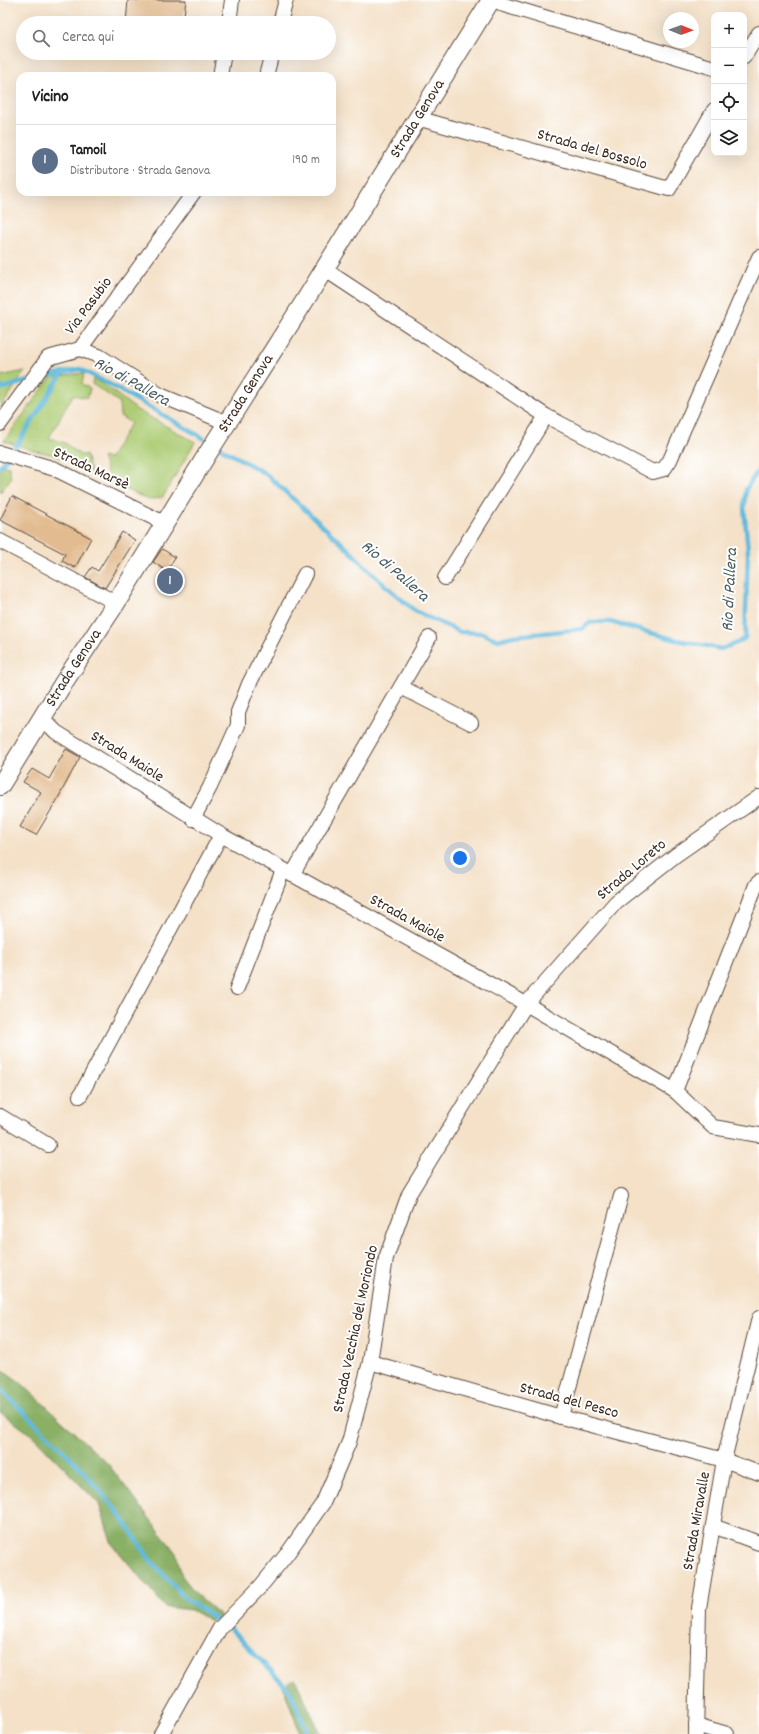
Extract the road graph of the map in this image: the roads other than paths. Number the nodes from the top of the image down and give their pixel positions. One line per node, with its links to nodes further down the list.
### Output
1 (232, 0): 5 (street)
2 (286, 0): 6 (street)
3 (491, 0): 15 (main road, Strada Genova)
4 (496, 0): 11 (street)
5 (230, 16)
6 (282, 16)
7 (759, 33): 8 (street)
8 (747, 52)
9 (223, 60): 12 (street)
10 (270, 60): 13 (street)
11 (711, 67)
12 (221, 72)
13 (267, 72)
14 (711, 115): 15 (street, Strada del Bossolo)
15 (417, 118): 18 (main road, Strada Genova)
16 (191, 196): 19 (street, Via Pasubio)
17 (759, 257): 20 (street)
18 (324, 269): 20 (street); 22 (main road, Strada Genova)
19 (80, 348): 21 (street, Via Pasubio); 22 (street)
20 (546, 416): 27 (street)
21 (0, 424)
22 (224, 427): 24 (main road, Strada Genova)
23 (0, 453): 24 (street, Strada Marsè)
24 (164, 523): 28 (main road, Strada Genova)
25 (0, 541): 28 (street)
26 (305, 574): 35 (street)
27 (445, 578)
28 (116, 602): 31 (main road, Strada Genova)
29 (429, 638): 30 (street)
30 (401, 687): 32 (street); 37 (street)
31 (42, 718): 33 (main road, Strada Genova); 35 (street, Strada Maiole)
32 (471, 723)
33 (0, 786)
34 (759, 797): 40 (street, Strada Loreto)
35 (193, 819): 36 (street, Strada Maiole)
36 (221, 835): 37 (street, Strada Maiole); 42 (street)
37 (288, 873): 39 (street); 40 (street, Strada Maiole)
38 (759, 882): 41 (street)
39 (237, 988)
40 (526, 1004): 41 (street, Strada Maiole); 48 (street, Strada Vecchia del Moriondo)
41 (675, 1091): 44 (street, Strada Maiole)
42 (80, 1096)
43 (0, 1116): 45 (street)
44 (759, 1134)
45 (48, 1145)
46 (620, 1196): 49 (street)
47 (759, 1318): 50 (street, Strada Miravalle)
48 (370, 1362): 49 (street, Strada del Pesco); 55 (street, Strada Vecchia del Moriondo)
49 (561, 1417): 50 (street, Strada del Pesco)
50 (724, 1460): 51 (street, Strada del Pesco); 52 (street, Strada Miravalle)
51 (759, 1473)
52 (713, 1526): 53 (street); 54 (street, Strada Miravalle)
53 (759, 1543)
54 (696, 1730): 56 (street)
55 (161, 1734)
56 (727, 1734)

